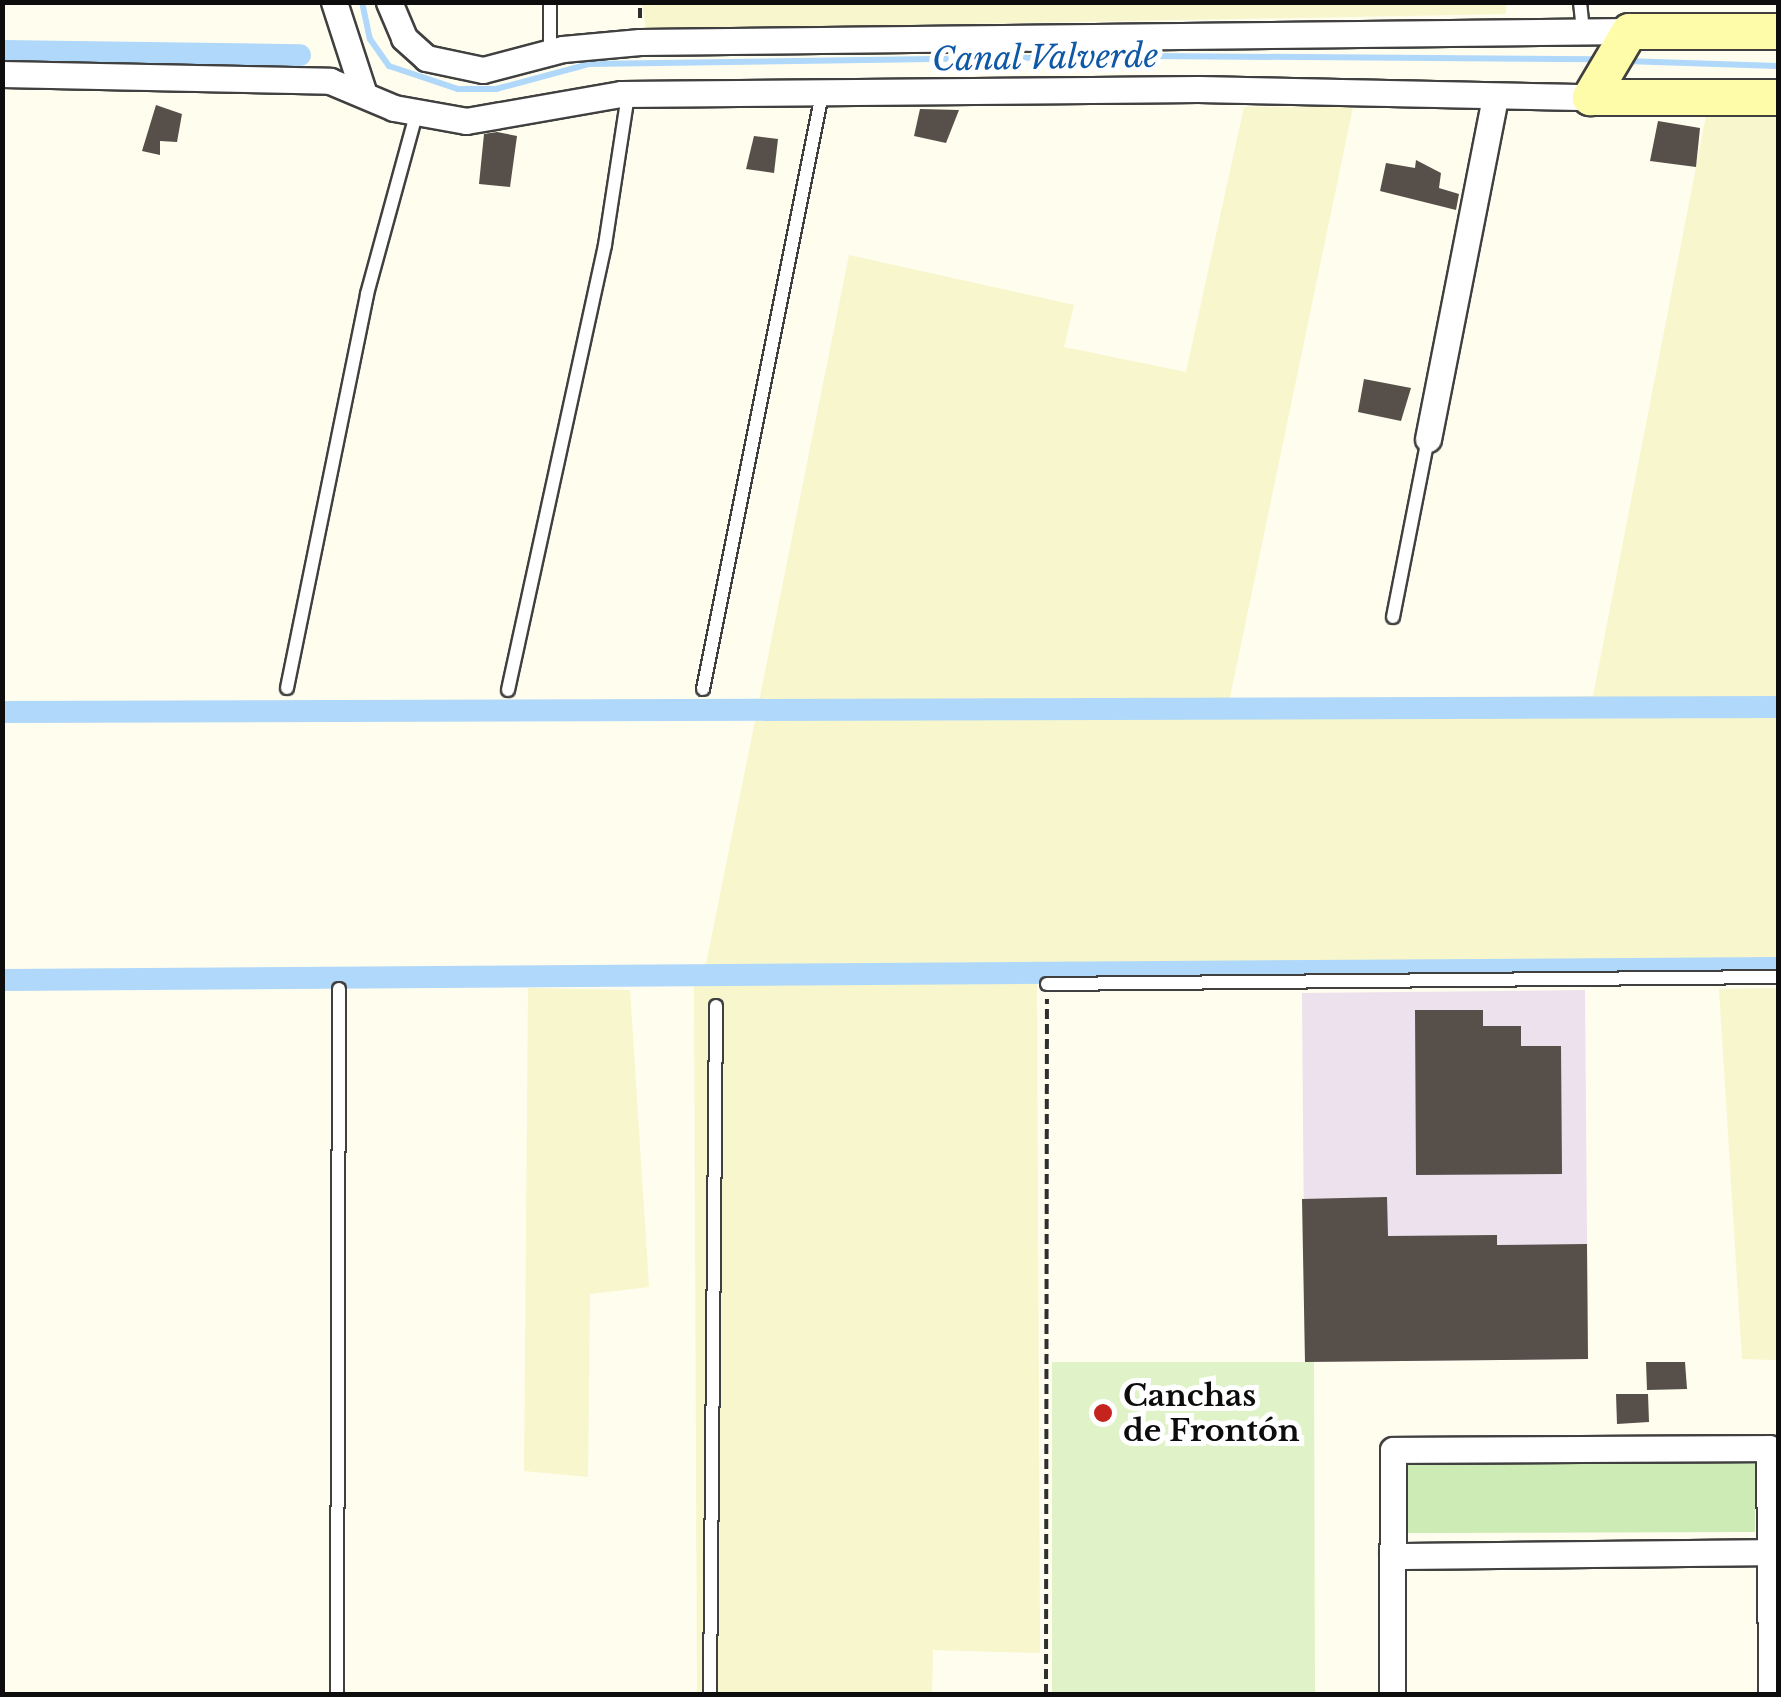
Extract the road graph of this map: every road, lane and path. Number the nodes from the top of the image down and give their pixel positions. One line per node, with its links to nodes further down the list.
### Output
1 (334, 2): 10 (street)
2 (389, 2): 7 (street)
3 (550, 2): 7 (lane)
4 (1580, 2): 5 (lane)
5 (1583, 30): 7 (street); 8 (street)
6 (1778, 31): 8 (street)
7 (550, 54)
8 (1610, 62): 13 (street); 14 (street)
9 (2, 74): 10 (street)
10 (363, 91): 15 (street)
11 (628, 94): 12 (street); 15 (street); 20 (lane)
12 (822, 94): 13 (street); 19 (lane)
13 (1495, 96): 16 (street)
14 (1778, 97)
15 (416, 115): 18 (lane)
16 (1428, 439): 17 (lane)
17 (1393, 617)
18 (287, 688)
19 (703, 689)
20 (508, 690)
21 (1778, 978): 22 (lane)
22 (1047, 984): 29 (path)
23 (339, 989): 27 (lane)
24 (716, 1006): 28 (lane)
25 (1770, 1552): 26 (street); 26 (street); 31 (street)
26 (1392, 1556): 30 (street)
27 (337, 1694)
28 (710, 1694)
29 (1046, 1694)
30 (1392, 1694)
31 (1770, 1694)

